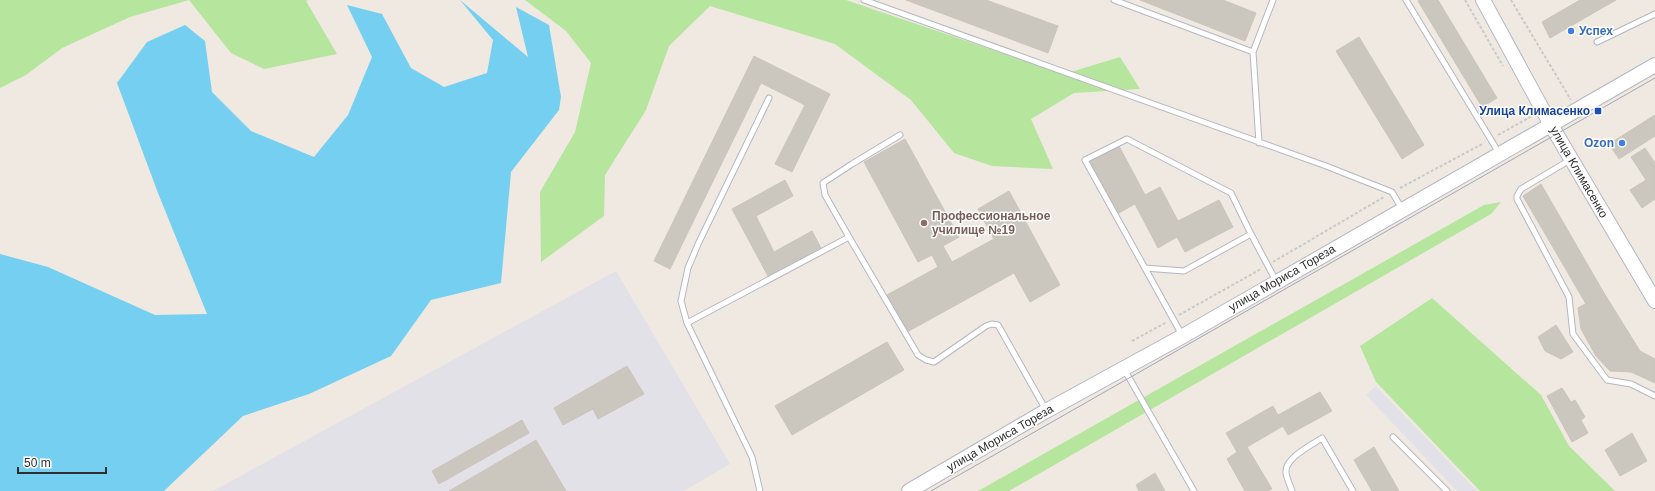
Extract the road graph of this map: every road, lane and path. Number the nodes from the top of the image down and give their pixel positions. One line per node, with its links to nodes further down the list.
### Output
1 (864, 0): 17 (lane)
2 (1114, 0): 9 (lane)
3 (1272, 0): 9 (lane)
4 (1406, 0): 16 (lane)
5 (1483, 0): 14 (street, улица Климасенко)
6 (1511, 0): 12 (path)
7 (1655, 14): 8 (lane)
8 (1597, 42)
9 (1253, 52): 17 (lane)
10 (1655, 65): 12 (street, улица Мориса Тореза)
11 (770, 98): 29 (lane)
12 (1577, 110): 14 (street, улица Мориса Тореза)
13 (1532, 116): 16 (path)
14 (1551, 125): 18 (street, улица Мориса Тореза); 19 (street, улица Климасенко)
15 (900, 135): 23 (lane)
16 (1491, 140): 18 (lane); 20 (path)
17 (1259, 143): 20 (lane)
18 (1499, 154): 21 (street, улица Мориса Тореза)
19 (1571, 159): 27 (street, улица Климасенко); 33 (lane)
20 (1392, 192): 21 (lane); 24 (path)
21 (1402, 209): 26 (street, улица Мориса Тореза)
22 (1251, 234): 24 (lane); 25 (lane); 25 (lane)
23 (849, 237): 29 (lane); 34 (lane)
24 (1268, 265): 26 (lane); 28 (path)
25 (1145, 268): 28 (lane)
26 (1277, 282): 30 (street, улица Мориса Тореза)
27 (1655, 301)
28 (1173, 318): 30 (lane); 31 (path)
29 (687, 323): 36 (lane)
30 (1182, 336): 32 (street, улица Мориса Тореза)
31 (1132, 342)
32 (1124, 368): 34 (street, улица Мориса Тореза); 38 (lane)
33 (1655, 396)
34 (1046, 411): 37 (street, улица Мориса Тореза)
35 (1393, 437): 41 (lane)
36 (760, 491)
37 (909, 491)
38 (1194, 491)
39 (1292, 491): 40 (lane)
40 (1353, 491)
41 (1447, 491)

